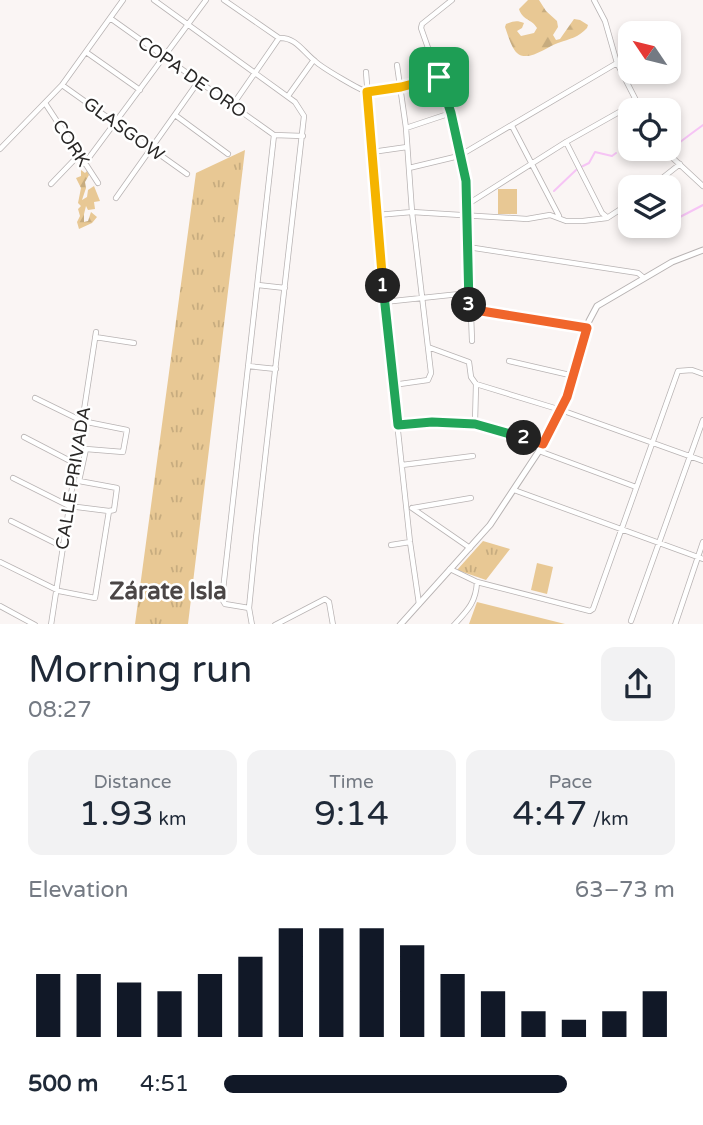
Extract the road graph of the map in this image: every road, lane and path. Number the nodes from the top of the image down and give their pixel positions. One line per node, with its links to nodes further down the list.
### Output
1 (123, 0): 7 (street)
2 (154, 0): 8 (street)
3 (206, 0): 8 (street)
4 (224, 0): 9 (street)
5 (452, 0): 17 (street)
6 (594, 0): 13 (street)
7 (110, 18): 10 (street); 11 (street, COPA DE ORO)
8 (188, 25): 11 (street); 16 (street)
9 (279, 38): 12 (street); 16 (street)
10 (86, 51): 19 (street); 21 (street)
11 (164, 57): 18 (street, COPA DE ORO); 21 (street)
12 (313, 61): 22 (street); 23 (street)
13 (617, 63): 24 (street); 31 (street)
14 (397, 65): 20 (street)
15 (366, 72): 22 (street)
16 (255, 73): 23 (street); 26 (street)
17 (439, 77): 20 (street); 27 (street)
18 (198, 82): 26 (street, COPA DE ORO); 29 (street)
19 (62, 85): 25 (street); 30 (street, GLASGOW)
20 (401, 87): 22 (street); 32 (street)
21 (140, 90): 30 (street)
22 (367, 92): 39 (street)
23 (288, 96): 34 (street)
24 (635, 98)
25 (45, 103): 37 (street); 42 (street, CORK)
26 (232, 106): 33 (street, COPA DE ORO)
27 (451, 113): 32 (street); 41 (street)
28 (618, 113): 35 (street)
29 (175, 115): 38 (street); 40 (street)
30 (115, 123): 38 (street, GLASGOW); 42 (street)
31 (512, 126): 41 (street); 44 (street)
32 (406, 128): 36 (street)
33 (274, 135): 34 (street); 63 (street)
34 (303, 136): 64 (street)
35 (566, 142): 44 (street); 59 (street)
36 (407, 147): 39 (street); 46 (street)
37 (0, 149)
38 (151, 149): 47 (street, GLASGOW); 52 (street)
39 (372, 152): 56 (street)
40 (228, 153)
41 (458, 156): 46 (street); 53 (street)
42 (83, 161): 49 (street, CORK); 50 (street)
43 (677, 161): 45 (street)
44 (531, 163): 53 (street); 58 (street)
45 (680, 164): 48 (street); 51 (street)
46 (409, 168): 55 (street)
47 (187, 174)
48 (666, 175)
49 (98, 183)
50 (51, 184)
51 (703, 186)
52 (116, 198)
53 (468, 204): 57 (street)
54 (618, 211): 59 (street)
55 (412, 212): 56 (street); 57 (street); 66 (street)
56 (377, 215): 67 (street)
57 (468, 216): 58 (street); 60 (street)
58 (559, 217): 59 (street)
59 (607, 218)
60 (468, 247): 62 (street); 65 (street)
61 (703, 250): 62 (street)
62 (644, 278): 69 (street)
63 (258, 285): 64 (street); 74 (street)
64 (285, 288): 75 (street)
65 (468, 293): 66 (street); 68 (street)
66 (422, 298): 67 (street); 72 (street)
67 (384, 302): 79 (street)
68 (469, 309): 69 (street); 70 (street)
69 (587, 328): 77 (street)
70 (472, 341)
71 (134, 343): 83 (street, CALLE PRIVADA)
72 (428, 347): 78 (street); 79 (street)
73 (509, 361): 77 (street)
74 (248, 366): 75 (street); 117 (street)
75 (276, 369): 117 (street)
76 (703, 374): 87 (street)
77 (574, 376): 81 (street)
78 (476, 384): 81 (street); 84 (street)
79 (393, 385): 85 (street)
80 (35, 398): 83 (street)
81 (561, 410): 87 (street); 88 (street)
82 (703, 420): 90 (street)
83 (82, 421): 93 (street, CALLE PRIVADA); 101 (street)
84 (475, 424): 85 (street); 88 (street)
85 (398, 425): 94 (street)
86 (24, 438): 93 (street)
87 (652, 443): 90 (street); 96 (street)
88 (543, 444): 89 (street)
89 (539, 451): 96 (street); 97 (street)
90 (690, 456): 92 (street); 106 (street)
91 (472, 457): 94 (street)
92 (703, 461)
93 (76, 464): 99 (street, CALLE PRIVADA)
94 (402, 465): 100 (street)
95 (13, 478): 99 (street)
96 (636, 487): 103 (street)
97 (514, 490): 103 (street); 109 (street)
98 (471, 498): 100 (street)
99 (69, 506): 101 (street); 108 (street, CALLE PRIVADA)
100 (410, 507): 104 (street); 109 (street)
101 (108, 511): 114 (street)
102 (11, 521): 108 (street)
103 (622, 530): 106 (street); 113 (street)
104 (410, 542): 107 (street); 115 (street)
105 (703, 542): 110 (street)
106 (660, 543): 110 (street); 118 (street)
107 (390, 545)
108 (62, 547): 114 (street, CALLE PRIVADA)
109 (470, 548): 112 (street)
110 (700, 558): 126 (street)
111 (0, 562): 114 (street)
112 (450, 569): 113 (street); 115 (street)
113 (477, 582): 125 (street)
114 (57, 589): 120 (street, CALLE PRIVADA)
115 (419, 604): 124 (street)
116 (0, 606): 119 (street)
117 (249, 608): 121 (street)
118 (631, 621)
119 (33, 624)
120 (51, 624)
121 (252, 624)
122 (277, 624): 123 (street)
123 (333, 624)
124 (401, 624)
125 (455, 624)
126 (675, 624)

